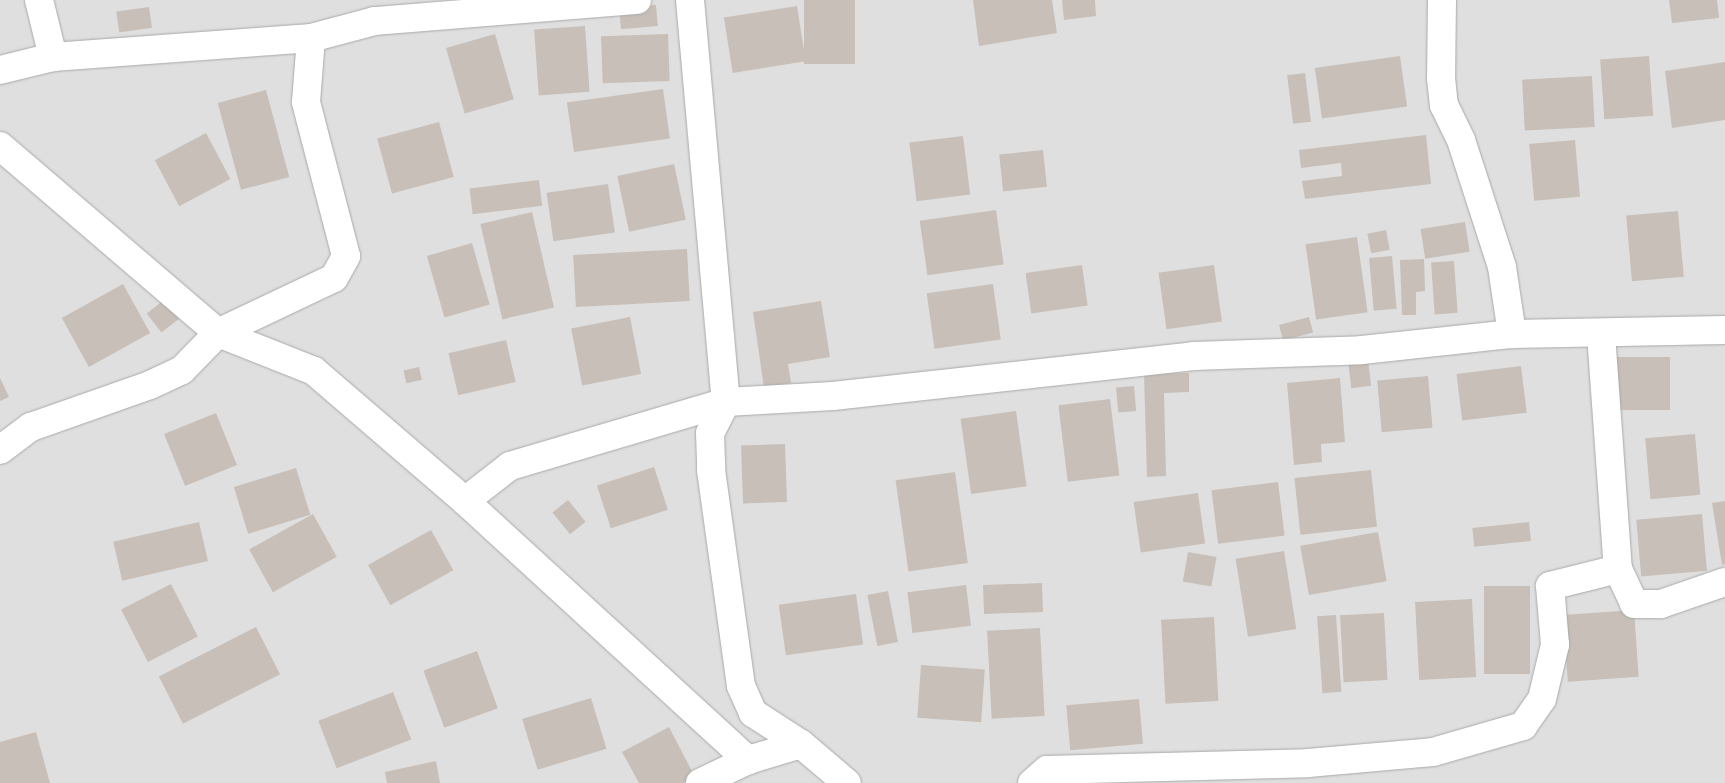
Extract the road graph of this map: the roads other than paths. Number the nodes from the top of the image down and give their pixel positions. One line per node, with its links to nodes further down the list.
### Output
1 (39, 0): 6 (street)
2 (637, 0): 5 (street)
3 (690, 0): 13 (street)
4 (1442, 0): 11 (street)
5 (311, 38): 6 (street); 10 (street)
6 (52, 57): 7 (street)
7 (0, 70)
8 (0, 146): 10 (street)
9 (1725, 330): 12 (street)
10 (218, 333): 14 (street); 15 (street)
11 (1512, 334): 12 (street); 13 (street)
12 (1602, 334): 16 (street)
13 (726, 402): 15 (street); 18 (street)
14 (0, 450)
15 (466, 501): 20 (street)
16 (1618, 569): 17 (street); 23 (street)
17 (1725, 582)
18 (752, 713): 19 (street); 20 (street)
19 (801, 744): 20 (street); 22 (street)
20 (748, 760): 21 (street)
21 (700, 783)
22 (847, 783)
23 (1032, 783)

